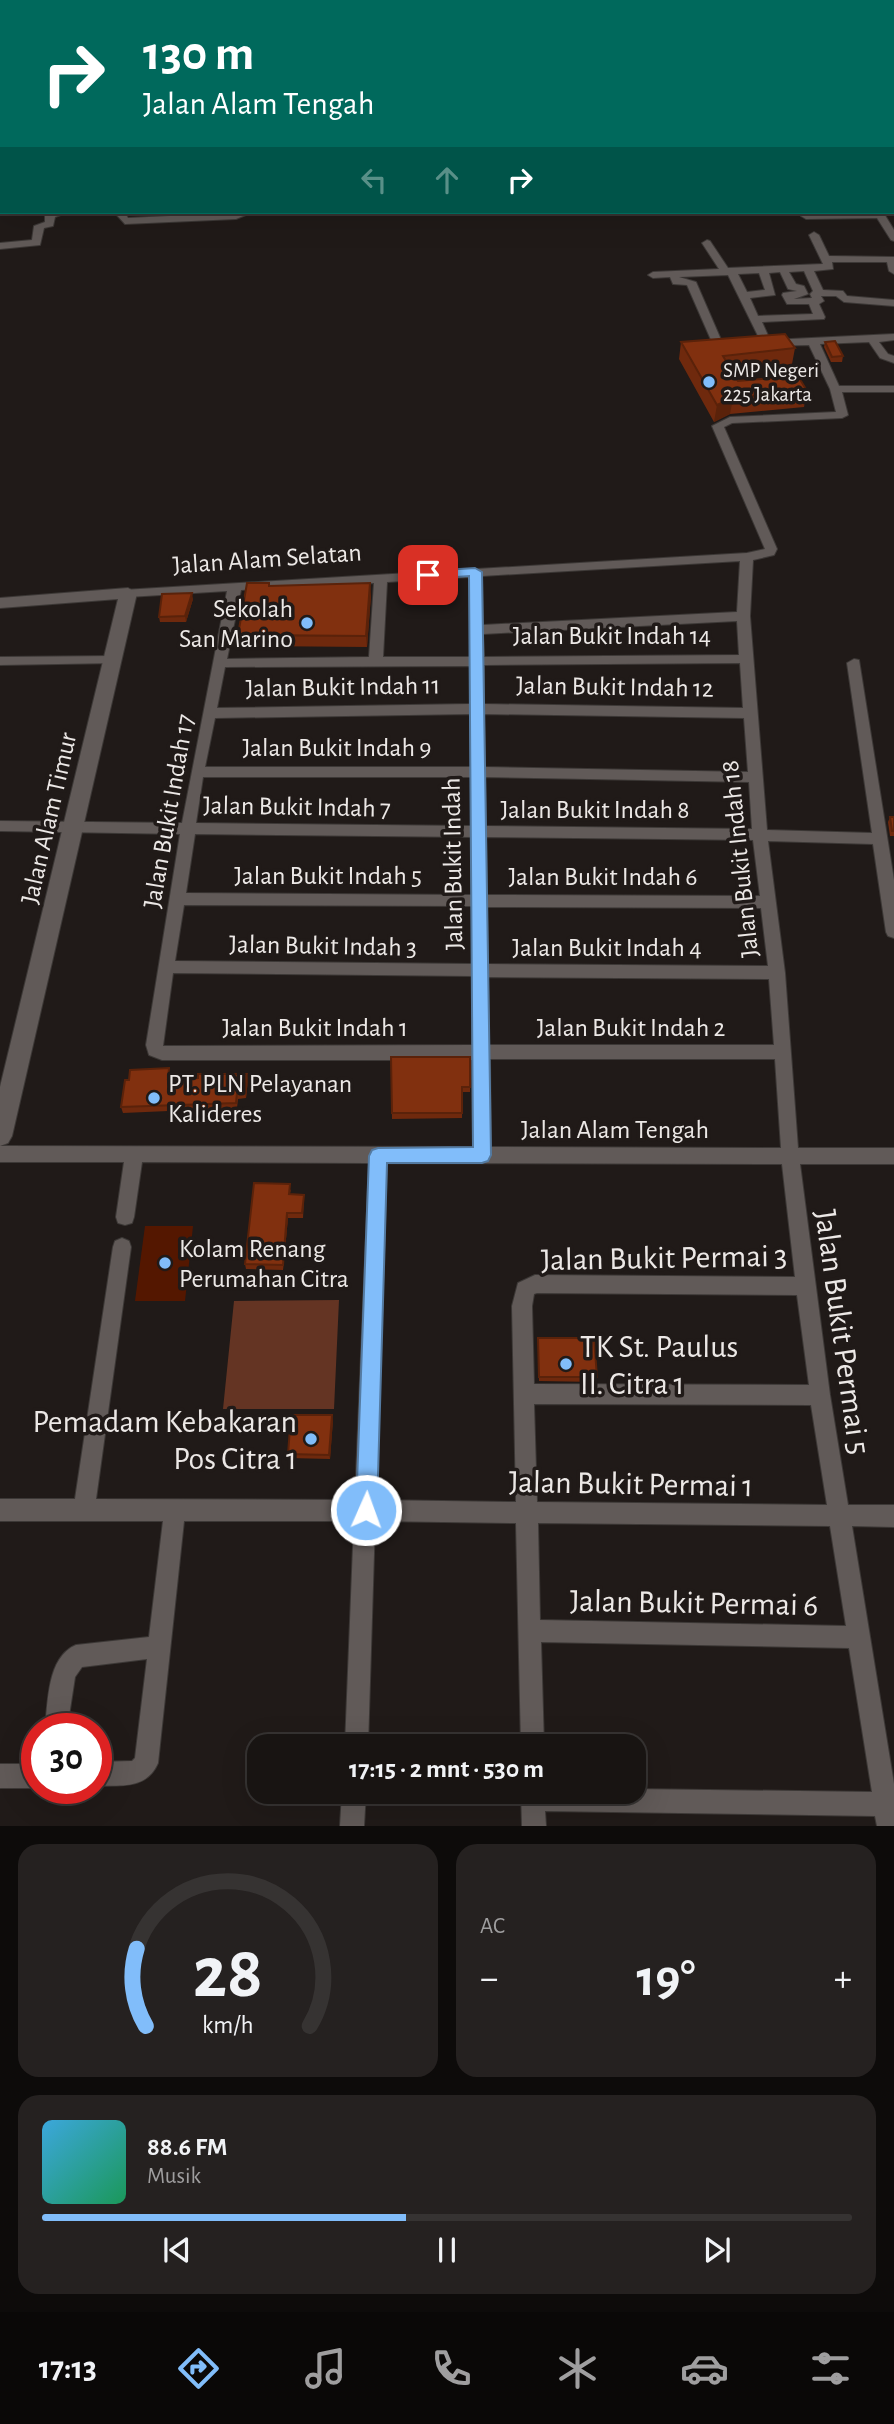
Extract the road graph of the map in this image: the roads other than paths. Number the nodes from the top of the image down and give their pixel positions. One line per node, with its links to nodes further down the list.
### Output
1 (55, 214): 11 (street)
2 (120, 214): 3 (street)
3 (178, 214): 4 (street)
4 (242, 214)
5 (880, 215): 6 (street); 7 (street); 9 (street)
6 (806, 217)
7 (894, 218)
8 (814, 234): 13 (street)
9 (894, 238)
10 (707, 243): 18 (street)
11 (0, 246)
12 (894, 246): 14 (street)
13 (826, 259): 14 (street); 16 (street)
14 (891, 259): 19 (street)
15 (783, 268): 16 (street); 17 (street); 23 (street)
16 (808, 268): 23 (street)
17 (763, 269): 18 (street); 22 (street)
18 (728, 270): 20 (street); 22 (street)
19 (894, 271)
20 (673, 274): 21 (street); 31 (street)
21 (653, 275)
22 (743, 295): 26 (street)
23 (816, 298): 24 (street); 25 (street)
24 (894, 303)
25 (820, 317): 26 (street); 29 (street)
26 (755, 319): 30 (street)
27 (894, 337): 28 (street)
28 (872, 339): 29 (street); 32 (street)
29 (831, 340): 30 (street)
30 (813, 341): 33 (street)
31 (708, 350)
32 (894, 360)
33 (836, 389): 34 (street); 35 (street)
34 (894, 389)
35 (747, 557): 36 (street, Jalan Alam Selatan); 41 (street, Jalan Bukit Indah 18)
36 (475, 572): 37 (street, Jalan Alam Selatan); 42 (street, Jalan Bukit Indah)
37 (381, 577): 38 (street, Jalan Alam Selatan); 47 (street)
38 (235, 586): 39 (street, Jalan Alam Selatan); 48 (street, Jalan Bukit Indah 17)
39 (128, 593): 40 (street, Jalan Alam Selatan); 44 (street, Jalan Alam Timur)
40 (0, 603)
41 (743, 616): 42 (street); 43 (street, Jalan Bukit Indah 18)
42 (476, 630): 45 (street, Jalan Bukit Indah)
43 (748, 659): 45 (street, Jalan Bukit Indah 14); 52 (street, Jalan Bukit Indah 18)
44 (112, 660): 46 (street); 57 (street, Jalan Alam Timur)
45 (476, 660): 47 (street, Jalan Bukit Indah 14); 50 (street, Jalan Bukit Indah)
46 (0, 661)
47 (376, 661): 48 (street, Jalan Bukit Indah 14)
48 (221, 663): 51 (street, Jalan Bukit Indah 17)
49 (854, 663): 61 (street)
50 (477, 709): 51 (street, Jalan Bukit Indah 11); 52 (street, Jalan Bukit Indah 12); 54 (street, Jalan Bukit Indah)
51 (210, 713): 53 (street, Jalan Bukit Indah 17)
52 (752, 713): 55 (street, Jalan Bukit Indah 18)
53 (197, 772): 54 (street, Jalan Bukit Indah 9); 58 (street, Jalan Bukit Indah 17)
54 (478, 772): 55 (street, Jalan Bukit Indah 9); 59 (street, Jalan Bukit Indah)
55 (755, 777): 60 (street, Jalan Bukit Indah 18)
56 (0, 826): 57 (street, Jalan Bukit Indah 7)
57 (73, 827): 58 (street, Jalan Bukit Indah 7); 72 (street, Jalan Alam Timur)
58 (188, 829): 59 (street, Jalan Bukit Indah 7); 62 (street, Jalan Bukit Indah 17)
59 (478, 833): 60 (street, Jalan Bukit Indah 8); 63 (street, Jalan Bukit Indah)
60 (760, 835): 61 (street, Jalan Bukit Indah 8); 64 (street, Jalan Bukit Indah 18)
61 (879, 839): 65 (street)
62 (177, 899): 63 (street, Jalan Bukit Indah 5); 66 (street, Jalan Bukit Indah 17)
63 (479, 900): 64 (street, Jalan Bukit Indah 6); 67 (street, Jalan Bukit Indah)
64 (768, 902): 68 (street, Jalan Bukit Indah 18)
65 (894, 932)
66 (166, 967): 67 (street, Jalan Bukit Indah 3); 69 (street, Jalan Bukit Indah 17)
67 (480, 971): 68 (street, Jalan Bukit Indah 4); 71 (street, Jalan Bukit Indah)
68 (777, 973): 70 (street, Jalan Bukit Indah 18)
69 (154, 1045): 71 (street, Jalan Bukit Indah 1)
70 (781, 1052): 71 (street, Jalan Bukit Indah 2); 77 (street, Jalan Bukit Indah 18)
71 (481, 1053): 75 (street, Jalan Bukit Indah)
72 (0, 1136)
73 (134, 1153): 74 (street, Jalan Alam Tengah); 76 (street, Jalan Alam Tengah); 79 (street)
74 (0, 1154)
75 (482, 1155): 76 (street, Jalan Alam Tengah); 77 (street, Jalan Alam Tengah)
76 (378, 1156): 87 (street)
77 (790, 1156): 78 (street, Jalan Alam Tengah); 81 (street, Jalan Bukit Permai 5)
78 (894, 1156)
79 (125, 1217)
80 (122, 1247): 85 (street)
81 (805, 1286): 82 (street, Jalan Bukit Permai 3); 83 (street, Jalan Bukit Permai 5)
82 (524, 1394): 83 (street); 88 (street)
83 (820, 1395): 90 (street, Jalan Bukit Permai 5)
84 (0, 1510): 85 (street, Jalan Bukit Permai 1)
85 (84, 1510): 86 (street, Jalan Bukit Permai 1)
86 (175, 1510): 87 (street, Jalan Bukit Permai 1); 93 (street)
87 (366, 1510): 88 (street, Jalan Bukit Permai 1); 95 (street)
88 (528, 1514): 90 (street, Jalan Bukit Permai 1); 91 (street)
89 (894, 1516): 90 (street, Jalan Bukit Permai 1)
90 (840, 1517): 92 (street, Jalan Bukit Permai 5)
91 (529, 1631): 92 (street, Jalan Bukit Permai 6); 96 (street)
92 (858, 1637): 103 (street, Jalan Bukit Permai 5)
93 (159, 1647): 94 (street); 97 (street)
94 (58, 1713)
95 (357, 1734)
96 (532, 1734)
97 (112, 1774)
98 (0, 1776): 99 (street)
99 (21, 1776)
100 (646, 1801): 103 (street)
101 (353, 1804): 104 (street)
102 (533, 1804): 105 (street)
103 (887, 1815)
104 (352, 1825)
105 (534, 1825)

